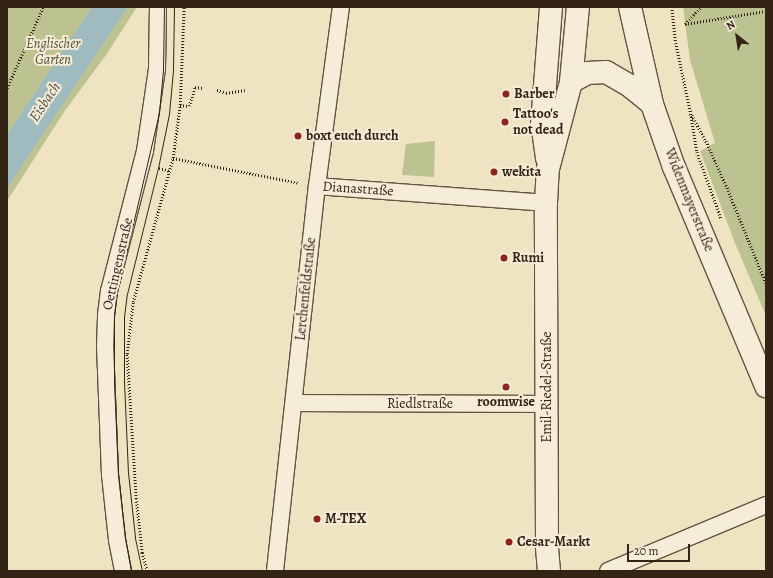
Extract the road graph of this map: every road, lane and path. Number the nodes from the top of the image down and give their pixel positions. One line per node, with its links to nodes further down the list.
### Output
1 (43, 7): 14 (path)
2 (158, 7): 31 (street, Oettingenstraße)
3 (184, 7): 19 (path)
4 (341, 7): 23 (street, Lerchenfeldstraße)
5 (551, 7): 22 (main road)
6 (578, 7): 13 (main road)
7 (630, 7): 12 (main road, Widenmayerstraße)
8 (639, 7): 12 (main road)
9 (672, 7): 20 (path)
10 (701, 7): 11 (path)
11 (766, 9)
12 (637, 33): 18 (main road, Widenmayerstraße)
13 (571, 82): 18 (main road); 22 (main road)
14 (7, 88)
15 (204, 88): 19 (path)
16 (217, 90): 17 (path)
17 (244, 90)
18 (652, 104): 27 (main road, Widenmayerstraße)
19 (180, 105): 21 (path)
20 (691, 114): 25 (path); 26 (path)
21 (173, 158): 23 (path, Dianastraße); 32 (path)
22 (548, 169): 24 (main road)
23 (317, 186): 24 (street, Dianastraße); 28 (street, Lerchenfeldstraße)
24 (546, 203): 29 (main road, Emil-Riedel-Straße)
25 (721, 219)
26 (766, 283)
27 (766, 386)
28 (294, 403): 29 (street, Riedlstraße); 33 (street, Lerchenfeldstraße)
29 (547, 404): 34 (main road, Emil-Riedel-Straße)
30 (766, 505): 35 (street)
31 (123, 571)
32 (147, 571)
33 (275, 571)
34 (549, 571)
35 (608, 571)

